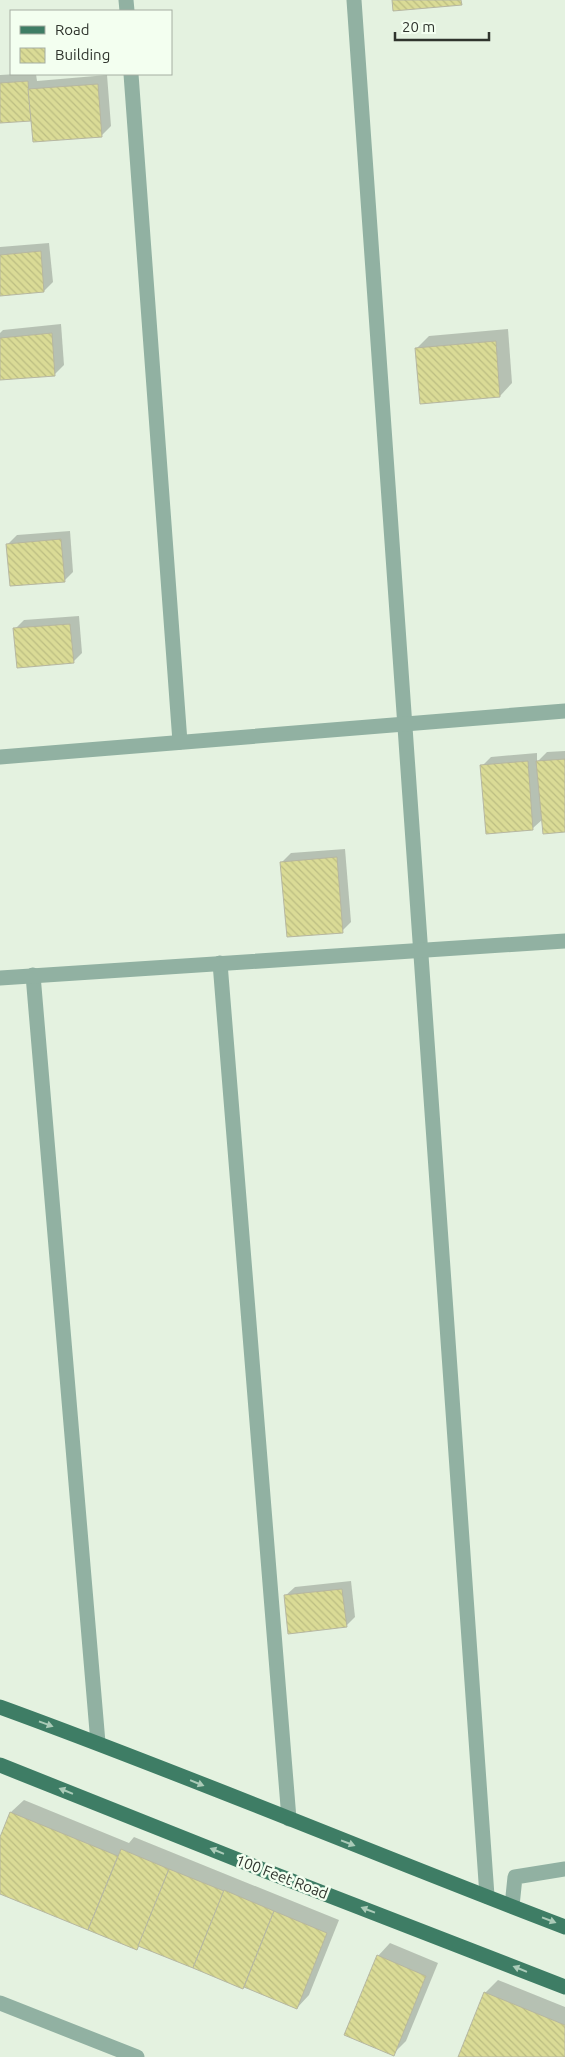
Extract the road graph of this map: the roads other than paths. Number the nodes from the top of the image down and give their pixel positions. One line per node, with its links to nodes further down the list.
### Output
1 (354, 0): 4 (street)
2 (131, 75): 5 (street)
3 (565, 711): 4 (street)
4 (404, 724): 5 (street); 8 (street)
5 (180, 742): 6 (street)
6 (0, 757)
7 (565, 941): 8 (street)
8 (419, 950): 9 (street); 17 (street)
9 (220, 963): 10 (street); 15 (street)
10 (33, 975): 11 (street); 13 (street)
11 (0, 978)
12 (0, 1707): 13 (main road, one-way to 13)
13 (98, 1743): 15 (main road, one-way to 15)
14 (0, 1765): 20 (main road, 100 Feet Road, one-way to 14)
15 (289, 1819): 17 (main road, one-way to 17)
16 (565, 1869): 18 (street)
17 (486, 1896): 18 (main road)
18 (512, 1906): 19 (main road, one-way to 19)
19 (565, 1926)
20 (565, 1987)
21 (0, 2003): 22 (street)
22 (137, 2057)

